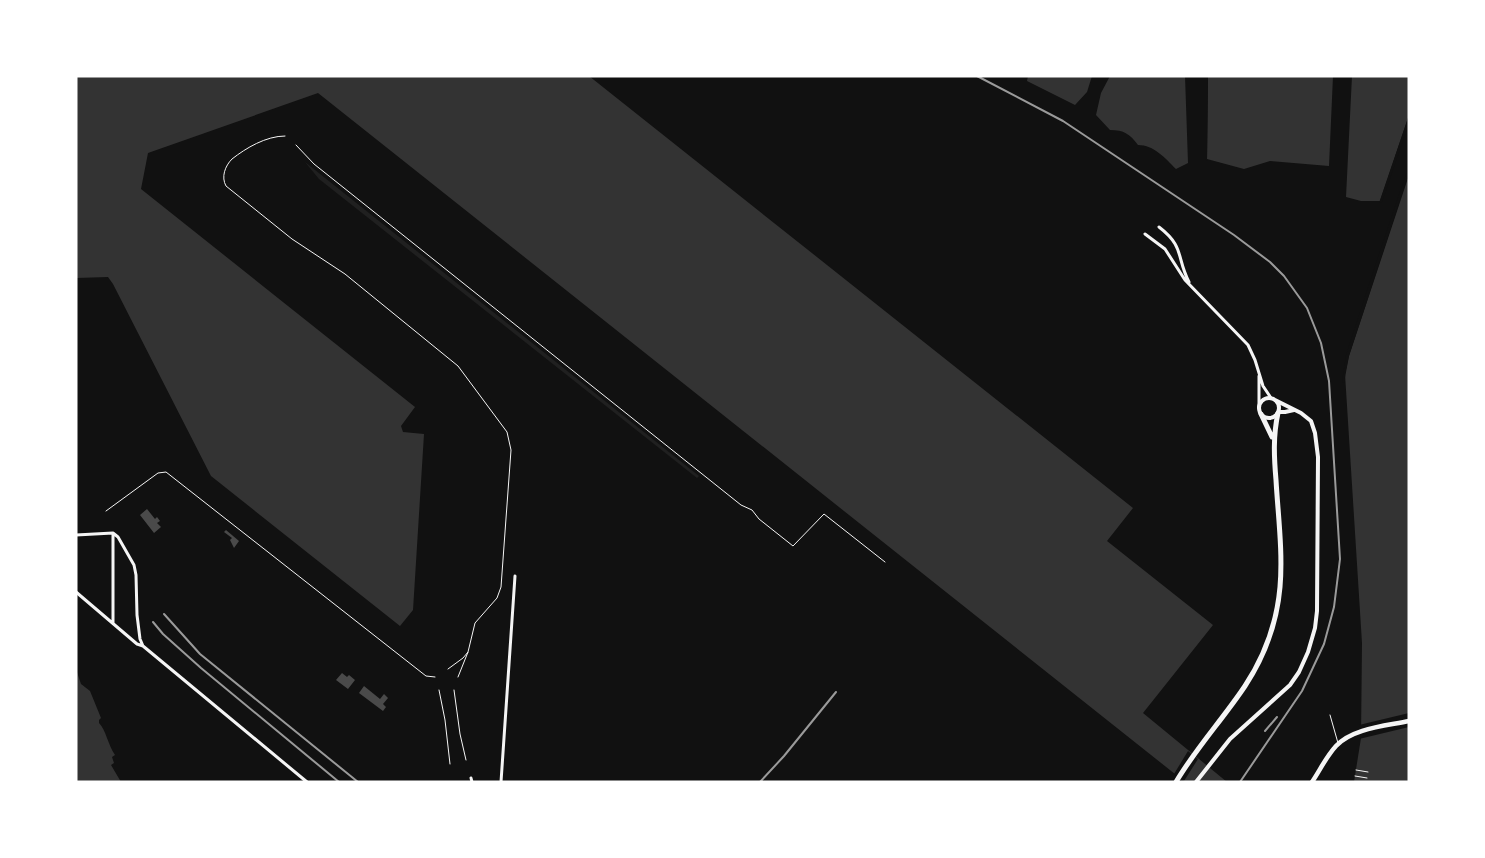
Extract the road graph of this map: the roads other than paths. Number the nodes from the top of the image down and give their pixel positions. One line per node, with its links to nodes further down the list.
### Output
1 (285, 136): 20 (lane)
2 (296, 145): 15 (lane)
3 (1159, 227): 5 (street)
4 (1145, 234): 5 (street)
5 (1190, 285): 6 (street)
6 (1258, 373): 7 (street); 9 (street)
7 (1273, 399): 8 (street); 9 (street); 10 (street)
8 (1294, 410): 10 (street); 34 (street)
9 (1260, 411): 10 (street); 11 (highway)
10 (1278, 412): 11 (highway)
11 (1273, 440): 33 (highway)
12 (106, 511): 22 (lane)
13 (113, 533): 14 (street); 18 (street); 19 (street)
14 (76, 535)
15 (885, 562)
16 (514, 576): 32 (street)
17 (76, 592): 18 (street)
18 (113, 623): 19 (street)
19 (143, 646): 31 (street)
20 (468, 652): 21 (lane); 23 (lane)
21 (448, 668)
22 (435, 677)
23 (458, 677)
24 (439, 690): 30 (lane)
25 (454, 690): 29 (lane)
26 (1330, 715): 28 (lane)
27 (1409, 721): 28 (main road)
28 (1338, 744): 35 (main road)
29 (466, 760)
30 (450, 764)
31 (307, 782)
32 (501, 782)
33 (1176, 782)
34 (1196, 782)
35 (1312, 782)

